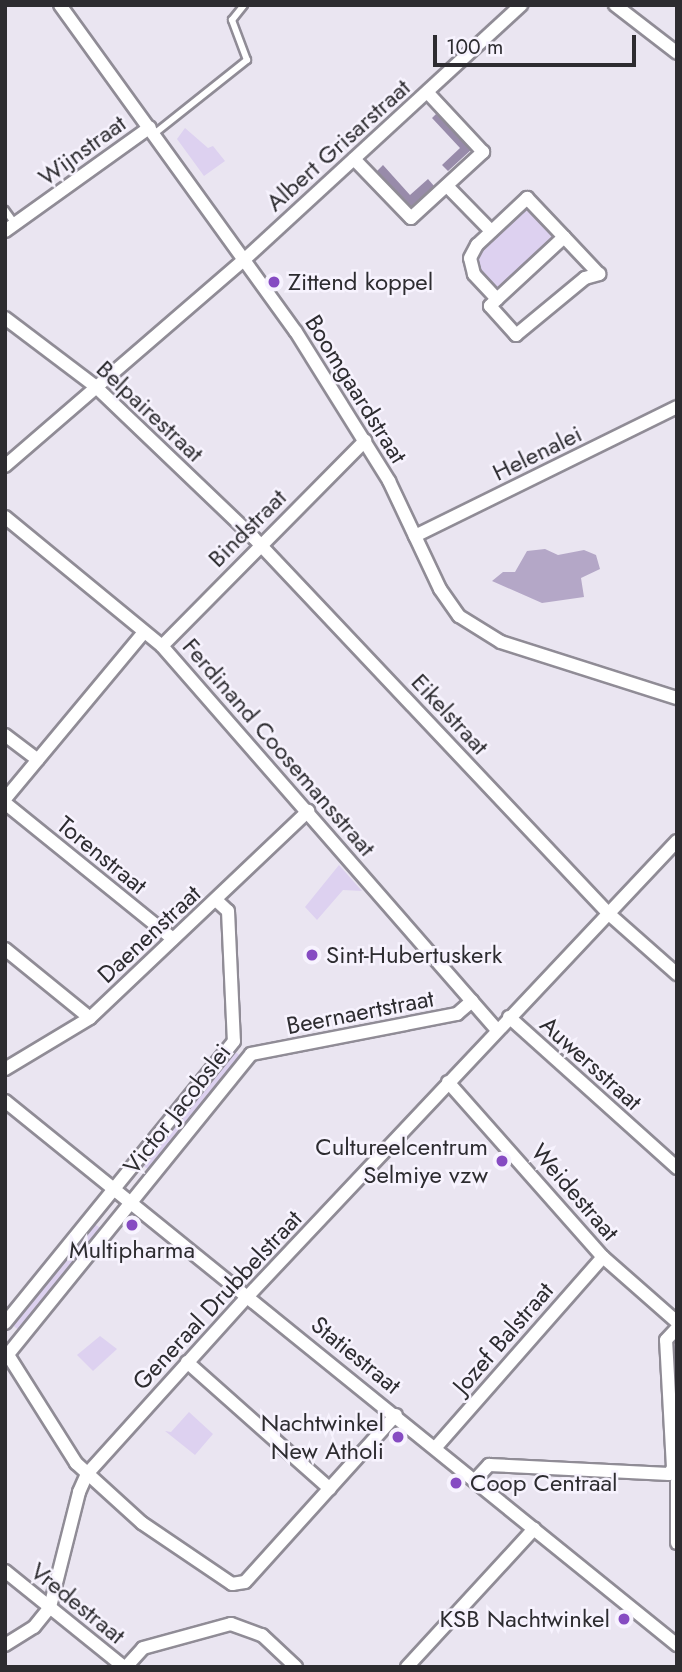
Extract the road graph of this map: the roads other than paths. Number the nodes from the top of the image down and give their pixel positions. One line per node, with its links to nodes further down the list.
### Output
1 (60, 5): 7 (street, Boomgaardstraat)
2 (244, 5): 7 (lane)
3 (521, 5): 6 (street, Albert Grisarstraat)
4 (615, 5): 5 (street)
5 (677, 53)
6 (427, 92): 8 (street, Albert Grisarstraat); 9 (street)
7 (152, 131): 11 (street, Wijnstraat); 14 (street, Boomgaardstraat)
8 (354, 159): 9 (street); 14 (street, Albert Grisarstraat)
9 (447, 186): 12 (street)
10 (5, 210): 11 (lane)
11 (10, 227)
12 (491, 231): 13 (street); 15 (street)
13 (564, 237): 15 (street); 15 (street)
14 (246, 258): 17 (street, Albert Grisarstraat); 19 (street, Boomgaardstraat)
15 (497, 299)
16 (5, 318): 17 (street, Belpairestraat)
17 (95, 386): 20 (street, Albert Grisarstraat); 23 (street, Belpairestraat)
18 (677, 407): 22 (street, Helenalei)
19 (365, 441): 22 (street, Boomgaardstraat); 23 (street, Bindstraat)
20 (5, 466)
21 (5, 517): 24 (street, Ferdinand Coosemansstraat)
22 (415, 536): 26 (street, Boomgaardstraat)
23 (260, 544): 25 (street, Bindstraat); 33 (street, Eikelstraat)
24 (144, 632): 25 (street, Ferdinand Coosemansstraat); 28 (street)
25 (162, 646): 30 (street, Ferdinand Coosemansstraat)
26 (677, 698)
27 (5, 736): 28 (street)
28 (38, 760): 29 (street)
29 (5, 801): 34 (street, Torenstraat)
30 (308, 811): 32 (street, Daenenstraat); 37 (street, Ferdinand Coosemansstraat)
31 (677, 841): 33 (street, Generaal Drubbelstraat)
32 (216, 900): 34 (street, Daenenstraat); 41 (street)
33 (609, 914): 36 (street, Eikelstraat); 38 (street, Generaal Drubbelstraat)
34 (173, 939): 39 (street, Daenenstraat)
35 (5, 949): 39 (street)
36 (677, 974)
37 (472, 1002): 40 (street, Ferdinand Coosemansstraat); 42 (street, Beernaertstraat)
38 (509, 1017): 40 (street, Generaal Drubbelstraat); 46 (street, Auwersstraat)
39 (90, 1018): 43 (street, Daenenstraat)
40 (497, 1030): 44 (street, Generaal Drubbelstraat)
41 (234, 1041): 42 (street, Victor Jacobslei); 47 (street, Victor Jacobslei)
42 (251, 1054): 48 (street, Victor Jacobslei)
43 (5, 1069)
44 (448, 1082): 49 (street, Weidestraat); 50 (street, Generaal Drubbelstraat)
45 (5, 1101): 47 (street, Statiestraat)
46 (677, 1168)
47 (114, 1188): 48 (street, Statiestraat); 52 (street, Victor Jacobslei)
48 (131, 1201): 50 (street, Statiestraat); 54 (street, Victor Jacobslei)
49 (603, 1257): 51 (street, Weidestraat); 57 (street, Jozef Balstraat)
50 (249, 1295): 55 (street, Generaal Drubbelstraat); 56 (street, Statiestraat)
51 (677, 1322)
52 (5, 1323)
53 (677, 1328): 59 (street)
54 (6, 1356): 58 (street)
55 (187, 1362): 58 (street, Generaal Drubbelstraat); 61 (street)
56 (396, 1415): 57 (street, Statiestraat); 61 (street)
57 (436, 1447): 60 (street, Statiestraat)
58 (88, 1474): 61 (street); 65 (street, Generaal Drubbelstraat)
59 (674, 1477): 60 (street); 63 (street)
60 (475, 1480): 62 (street, Statiestraat)
61 (330, 1489)
62 (534, 1529): 67 (street, Statiestraat); 70 (street)
63 (677, 1542)
64 (5, 1572): 65 (street, Vredestraat)
65 (50, 1607): 66 (street); 68 (street, Vredestraat)
66 (5, 1645)
67 (677, 1645)
68 (125, 1667): 69 (street)
69 (296, 1667)
70 (407, 1667)

